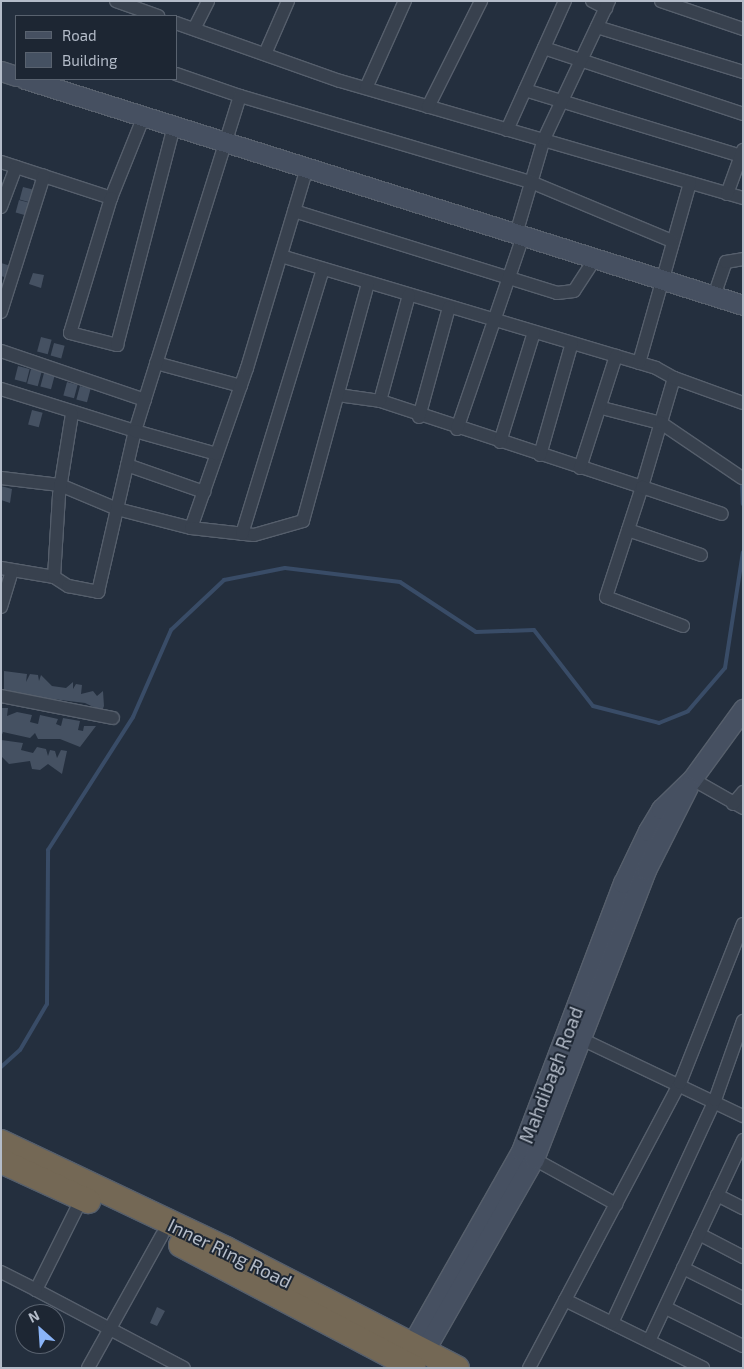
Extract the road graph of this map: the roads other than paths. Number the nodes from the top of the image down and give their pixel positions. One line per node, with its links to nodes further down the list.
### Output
1 (116, 1): 9 (street)
2 (208, 1): 14 (street)
3 (288, 1): 17 (street)
4 (405, 1): 24 (street)
5 (482, 1): 28 (street)
6 (565, 1): 16 (street)
7 (592, 1): 10 (street)
8 (661, 1): 15 (street)
9 (130, 4): 11 (street)
10 (608, 5): 13 (street)
11 (156, 15)
12 (178, 24): 14 (street)
13 (597, 27): 18 (street); 20 (street)
14 (194, 29): 17 (street)
15 (743, 29)
16 (544, 48): 18 (street); 25 (street)
17 (265, 54): 24 (street)
18 (580, 62): 27 (street); 29 (street)
19 (1, 71): 22 (street)
20 (743, 72)
21 (178, 75): 26 (street)
22 (15, 76)
23 (28, 80): 30 (street)
24 (366, 88): 28 (street)
25 (525, 90): 27 (street); 32 (street)
26 (240, 96): 34 (street); 40 (street)
27 (562, 102): 33 (street); 35 (street)
28 (428, 107): 32 (street)
29 (743, 114)
30 (144, 116): 31 (street); 43 (street)
31 (174, 126): 34 (street); 43 (street)
32 (507, 130): 33 (street)
33 (544, 139): 40 (street); 41 (street)
34 (228, 143): 38 (street); 66 (street)
35 (742, 153): 42 (street)
36 (1, 162): 37 (street)
37 (16, 167): 39 (street); 45 (street)
38 (307, 168): 46 (street); 47 (street)
39 (44, 176): 43 (street); 60 (street)
40 (531, 182): 47 (street); 48 (street)
41 (690, 183): 42 (street); 48 (street)
42 (727, 194): 44 (street)
43 (111, 198)
44 (743, 198)
45 (1, 207)
46 (294, 211): 49 (street); 54 (street)
47 (519, 235): 50 (street); 54 (street)
48 (672, 241): 53 (street)
49 (280, 256): 52 (street); 69 (street)
50 (595, 259): 53 (street); 54 (street)
51 (743, 259): 57 (street)
52 (323, 269): 55 (street); 95 (street)
53 (661, 280): 57 (street); 67 (street)
54 (508, 281): 61 (street)
55 (368, 283): 56 (street); 71 (street)
56 (409, 295): 59 (street); 73 (street)
57 (714, 296): 58 (street)
58 (743, 305)
59 (449, 307): 61 (street); 77 (street)
60 (1, 312)
61 (494, 320): 62 (street); 79 (street)
62 (534, 332): 63 (street); 81 (street)
63 (572, 344): 65 (street); 83 (street)
64 (1, 351): 72 (street)
65 (616, 356): 67 (street); 75 (street)
66 (156, 362): 69 (street); 72 (street)
67 (639, 364): 68 (street)
68 (674, 378): 74 (street); 78 (street)
69 (241, 386): 82 (street)
70 (1, 388): 76 (street)
71 (338, 395): 73 (street); 95 (street)
72 (145, 400): 80 (street)
73 (380, 402): 77 (street)
74 (743, 403)
75 (602, 408): 78 (street); 85 (street)
76 (72, 414): 80 (street); 88 (street)
77 (418, 416): 79 (street)
78 (661, 423): 87 (street); 89 (street)
79 (457, 429): 81 (street)
80 (135, 431): 82 (street); 84 (street)
81 (500, 442): 83 (street)
82 (217, 454): 90 (street)
83 (540, 455): 85 (street)
84 (127, 465): 90 (street); 91 (street)
85 (580, 468): 89 (street)
86 (1, 478): 88 (street)
87 (742, 478)
88 (60, 485): 91 (street); 98 (street)
89 (642, 487): 92 (street); 94 (street)
90 (204, 492): 93 (street)
91 (117, 509): 93 (street); 98 (street)
92 (722, 514)
93 (192, 528): 95 (street)
94 (628, 530): 96 (street); 100 (street)
95 (242, 534)
96 (701, 555)
97 (7, 570): 98 (street); 99 (street)
98 (54, 577)
99 (1, 607)
100 (683, 626)
101 (1, 696): 103 (street)
102 (743, 709): 104 (street, Mahdibagh Road)
103 (113, 718)
104 (692, 779): 106 (street); 109 (street, Mahdibagh Road)
105 (743, 792): 106 (street)
106 (738, 806)
107 (743, 924): 110 (street)
108 (743, 1021): 111 (street)
109 (576, 1036): 110 (street); 115 (street, Mahdibagh Road); 135 (street, Mahdibagh Road)
110 (680, 1082): 111 (street); 120 (street)
111 (715, 1100): 112 (street); 131 (street)
112 (743, 1116)
113 (743, 1140): 117 (street)
114 (1, 1142): 135 (highway, Inner Ring Road)
115 (534, 1159): 120 (street); 135 (street, Mahdibagh Road)
116 (1, 1160): 119 (highway, Inner Ring Road)
117 (738, 1164): 118 (street)
118 (717, 1195): 121 (street); 122 (street)
119 (82, 1198): 123 (highway, Inner Ring Road); 127 (street)
120 (616, 1204): 129 (street)
121 (743, 1208)
122 (699, 1234): 124 (street); 125 (street)
123 (162, 1235): 132 (street); 135 (highway, Inner Ring Road)
124 (743, 1256)
125 (683, 1268): 128 (street); 130 (street)
126 (1, 1272): 127 (street)
127 (36, 1290): 132 (street)
128 (743, 1298)
129 (565, 1300): 131 (street); 139 (street)
130 (666, 1308): 133 (street); 134 (street)
131 (612, 1323): 133 (street)
132 (110, 1328): 136 (street); 137 (street)
133 (649, 1341): 140 (street)
134 (743, 1346)
135 (411, 1359): 138 (highway, Inner Ring Road)
136 (88, 1368)
137 (184, 1368)
138 (457, 1368)
139 (529, 1368)
140 (703, 1368)

